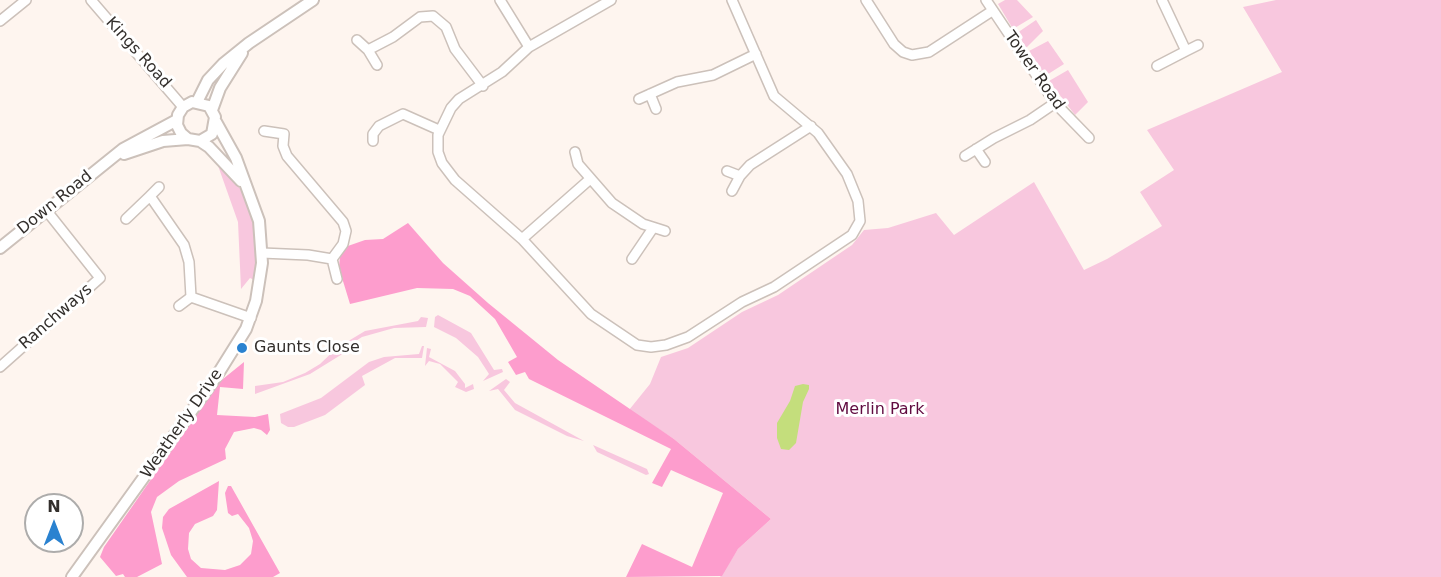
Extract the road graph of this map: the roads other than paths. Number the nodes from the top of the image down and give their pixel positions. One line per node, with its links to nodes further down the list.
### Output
1 (26, 0): 11 (street)
2 (91, 0): 27 (street, Kings Road)
3 (313, 0): 13 (street)
4 (500, 0): 15 (street)
5 (611, 0): 15 (street)
6 (732, 0): 18 (street)
7 (866, 0): 10 (street)
8 (986, 0): 10 (street, Tower Road)
9 (1162, 0): 17 (street)
10 (992, 11): 26 (street, Tower Road)
11 (0, 21)
12 (357, 40): 16 (street)
13 (249, 43): 24 (street); 29 (street)
14 (1198, 45): 17 (street)
15 (529, 47): 21 (street)
16 (368, 50): 19 (street); 21 (street)
17 (1186, 51): 20 (street)
18 (756, 54): 22 (street); 33 (street)
19 (377, 64)
20 (1157, 66)
21 (483, 86): 34 (street)
22 (650, 94): 23 (street); 28 (street)
23 (639, 99)
24 (197, 102): 27 (street); 29 (street)
25 (402, 103): 30 (street)
26 (1055, 103): 36 (street, Tower Road); 40 (street)
27 (183, 106): 31 (street)
28 (656, 109)
29 (212, 110): 32 (street)
30 (403, 114): 34 (street); 39 (street)
31 (177, 120): 37 (street); 43 (street, Down Road)
32 (216, 122): 38 (street); 49 (street, Weatherly Drive)
33 (811, 126): 46 (street); 56 (street)
34 (439, 130): 56 (street)
35 (264, 131): 59 (street)
36 (1089, 138)
37 (188, 139): 38 (street, Down Road); 43 (street, Down Road)
38 (200, 141): 49 (street, Weatherly Drive)
39 (373, 141)
40 (976, 149): 42 (street); 44 (street)
41 (575, 152): 47 (street)
42 (965, 156)
43 (109, 159): 52 (street, Down Road)
44 (985, 162)
45 (727, 171): 46 (street)
46 (740, 176): 50 (street)
47 (589, 180): 54 (street); 56 (street)
48 (159, 187): 51 (street)
49 (246, 188): 58 (street, Weatherly Drive)
50 (732, 191)
51 (150, 196): 53 (street); 62 (street)
52 (46, 210): 57 (street, Down Road); 65 (street, Ranchways)
53 (126, 219)
54 (653, 228): 55 (street); 60 (street)
55 (665, 231)
56 (522, 239)
57 (0, 248)
58 (262, 253): 59 (street); 64 (street, Weatherly Drive)
59 (332, 259): 61 (street)
60 (632, 259)
61 (336, 279)
62 (191, 297): 63 (street); 64 (street)
63 (179, 306)
64 (250, 318): 66 (street, Weatherly Drive)
65 (0, 367)
66 (72, 577)

